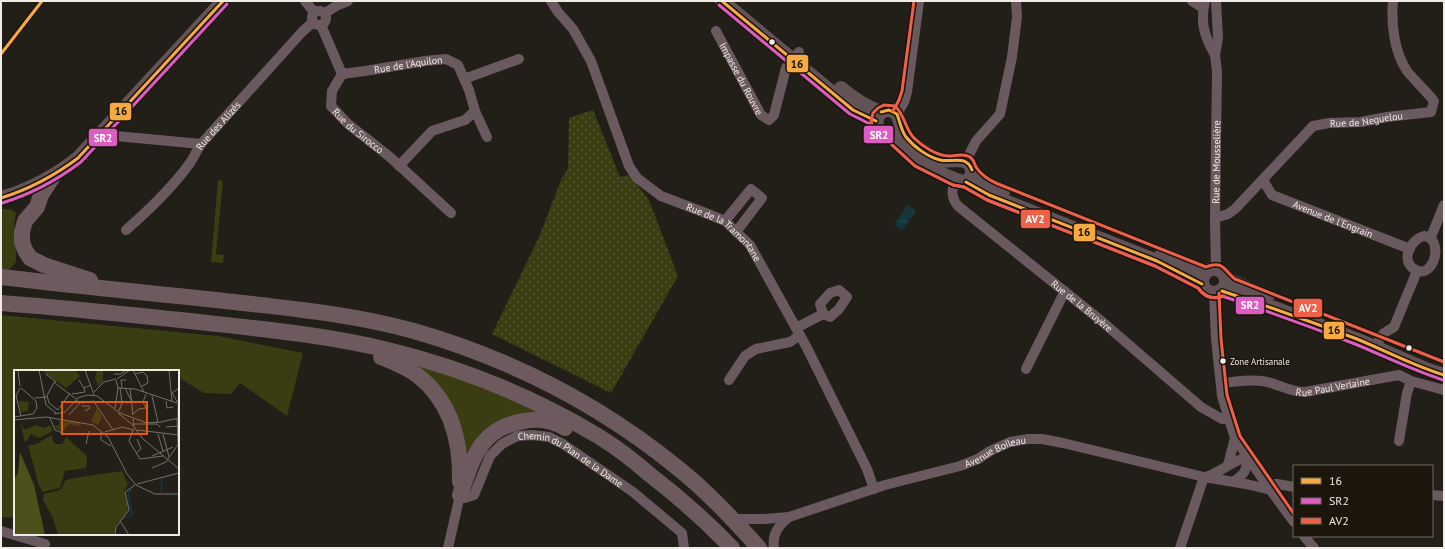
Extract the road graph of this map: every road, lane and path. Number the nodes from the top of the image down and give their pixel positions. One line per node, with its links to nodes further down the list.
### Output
1 (223, 1): 24 (main road)
2 (305, 1): 13 (street)
3 (348, 1): 13 (street)
4 (551, 1): 34 (street, Rue de la Tramontane)
5 (722, 1): 16 (main road)
6 (737, 1): 16 (main road)
7 (920, 1): 21 (street)
8 (1016, 1): 27 (street)
9 (1192, 1): 12 (street)
10 (1216, 1): 15 (street, Rue de Mousselière)
11 (1393, 1): 29 (street, Rue de Neguelou)
12 (1204, 4): 15 (street, Rue de Mousselière)
13 (316, 20): 18 (street); 25 (street, Rue des Alizés)
14 (716, 31): 16 (street, Impasse du Rouvre)
15 (1215, 55): 33 (street, Rue de Mousselière)
16 (795, 56): 22 (main road)
17 (519, 59): 19 (street)
18 (342, 74): 19 (street, Rue de l'Aquilon); 26 (street, Rue du Sirocco)
19 (464, 79): 20 (street, Rue de l'Aquilon)
20 (475, 111): 23 (street, Rue de l'Aquilon); 26 (street)
21 (897, 114): 22 (main road); 27 (main road)
22 (878, 117): 27 (main road)
23 (487, 137)
24 (94, 141): 25 (street); 28 (main road)
25 (201, 144): 35 (street, Rue des Alizés)
26 (399, 166): 32 (street, Rue du Sirocco)
27 (965, 173): 41 (main road); 45 (street, Rue de la Bruyère)
28 (52, 178): 30 (main road); 44 (main road)
29 (1263, 180): 33 (street, Rue de Neguelou); 38 (street, Avenue de l'Engrain)
30 (1, 198)
31 (1444, 205): 37 (street)
32 (451, 213)
33 (1215, 218): 41 (street, Rue de Mousselière)
34 (724, 221): 36 (street, Rue de la Tramontane); 36 (street)
35 (126, 230)
36 (736, 232): 48 (street, Rue de la Tramontane)
37 (1431, 237): 38 (street); 39 (street)
38 (1410, 249): 40 (street)
39 (1441, 257): 40 (street)
40 (1417, 271): 50 (street)
41 (1208, 275): 43 (main road); 43 (main road)
42 (1, 278): 44 (main road)
43 (1221, 288): 50 (main road); 53 (main road); 56 (street)
44 (124, 290): 73 (main road)
45 (1065, 291): 52 (street); 58 (street, Rue de la Bruyère)
46 (1, 302): 49 (main road)
47 (823, 314): 48 (street)
48 (798, 331): 54 (street); 66 (street, Rue de la Tramontane)
49 (329, 339): 68 (main road); 71 (main road)
50 (1379, 340): 51 (main road)
51 (1444, 367)
52 (1026, 369)
53 (1444, 375)
54 (730, 380)
55 (1411, 381): 56 (street, Rue Paul Verlaine); 57 (street, Rue Paul Verlaine); 60 (street)
56 (1221, 383): 58 (street)
57 (1444, 390)
58 (1228, 419): 59 (street)
59 (1235, 438): 61 (street); 62 (street)
60 (1399, 441)
61 (1247, 457): 62 (street); 64 (street); 67 (street)
62 (1228, 465): 63 (street)
63 (1204, 477): 64 (street, Avenue Boileau); 66 (street, Avenue Boileau); 85 (street)
64 (1234, 482): 67 (street, Avenue Boileau)
65 (1291, 486): 67 (street); 67 (street, Avenue Boileau)
66 (874, 489): 72 (street, Avenue Boileau)
67 (1270, 490): 74 (street)
68 (460, 495): 71 (main road); 80 (street); 81 (street, Chemin du Plan de la Dame)
69 (1433, 495): 70 (street)
70 (1444, 496)
71 (682, 500): 82 (main road)
72 (789, 518): 73 (street, Avenue Boileau); 84 (street, Avenue Boileau)
73 (733, 519): 83 (main road)
74 (1293, 521)
75 (1, 531): 76 (street)
76 (14, 535)
77 (15, 535): 79 (street)
78 (1305, 537): 86 (street)
79 (45, 544)
80 (448, 548)
81 (684, 548)
82 (732, 548)
83 (759, 548)
84 (774, 548)
85 (1180, 548)
86 (1314, 548)

